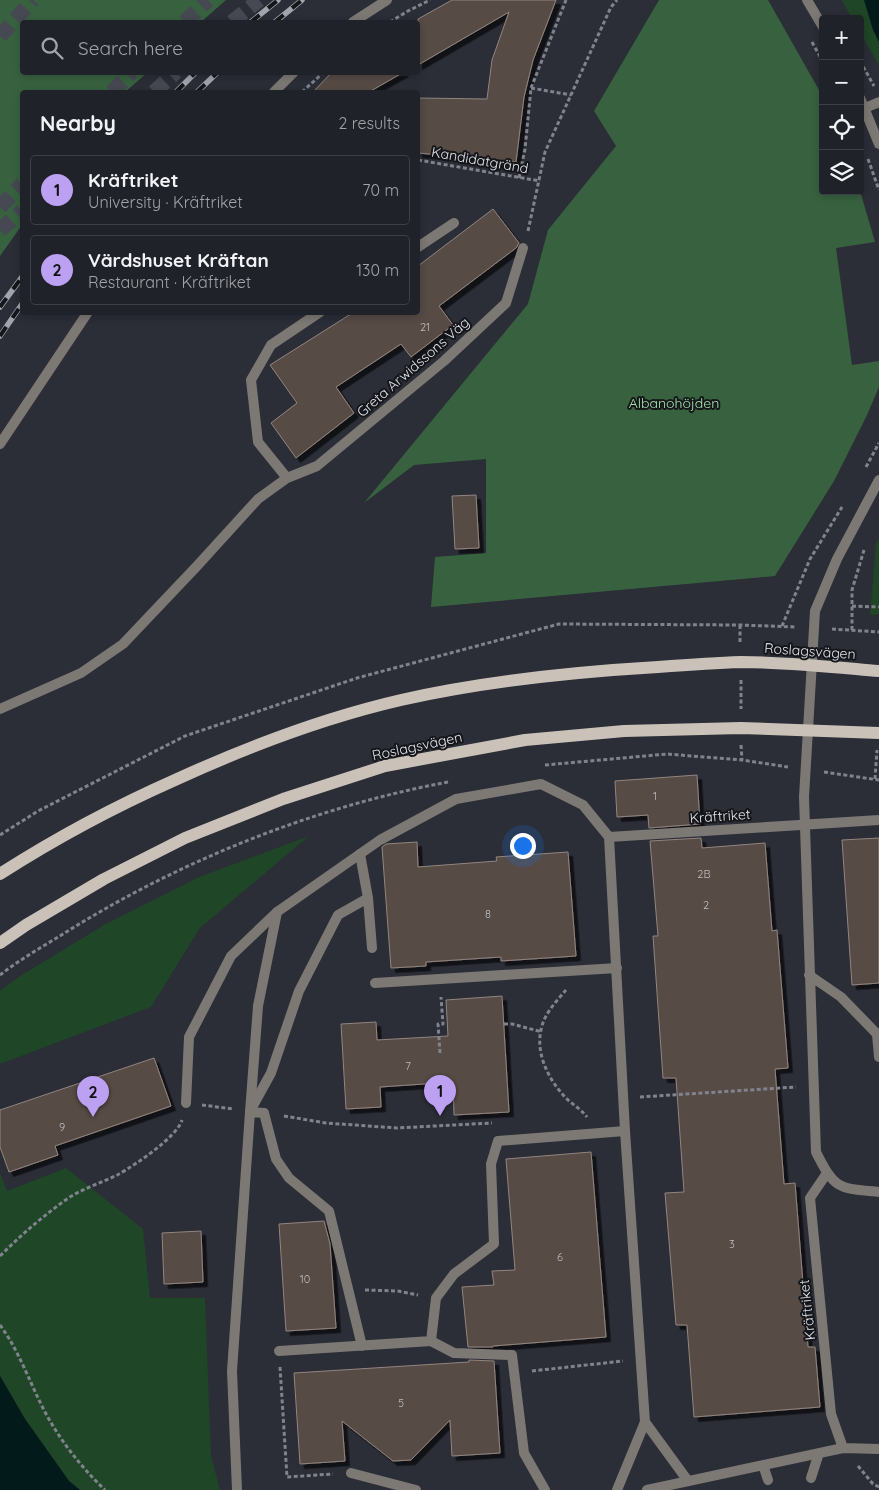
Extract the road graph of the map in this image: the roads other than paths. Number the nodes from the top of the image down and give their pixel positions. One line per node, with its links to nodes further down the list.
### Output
1 (387, 0): 3 (street)
2 (806, 0): 4 (street)
3 (356, 20)
4 (819, 21)
5 (291, 75): 6 (street)
6 (276, 90)
7 (879, 102): 9 (street)
8 (864, 105): 9 (street)
9 (865, 108): 10 (street)
10 (879, 144)
11 (454, 223): 12 (street)
12 (420, 246)
13 (523, 248): 17 (street, Greta Arwidssons Väg)
14 (86, 315): 16 (street)
15 (316, 315): 17 (street)
16 (0, 444)
17 (288, 478): 21 (street, Greta Arwidssons Väg)
18 (879, 480): 19 (street)
19 (812, 666): 20 (main road, Roslagsvägen); 22 (street); 28 (main road, Roslagsvägen)
20 (879, 671)
21 (0, 710)
22 (807, 730): 23 (main road, Roslagsvägen); 25 (street); 31 (main road, Roslagsvägen)
23 (879, 733)
24 (879, 820): 25 (street, Kräftriket)
25 (804, 824): 26 (street, Kräftriket); 34 (street)
26 (608, 837): 27 (street); 33 (street)
27 (360, 854): 29 (street); 30 (street)
28 (0, 874)
29 (368, 898): 32 (street); 38 (street)
30 (278, 912): 37 (street); 38 (street)
31 (0, 942)
32 (372, 948)
33 (617, 968): 35 (street); 39 (street)
34 (810, 975): 36 (street); 40 (street)
35 (375, 983)
36 (879, 1057)
37 (186, 1102)
38 (250, 1112): 43 (street); 54 (street)
39 (625, 1131): 42 (street); 45 (street)
40 (827, 1173): 41 (street); 46 (street, Kräftriket)
41 (879, 1192)
42 (431, 1341): 43 (street); 56 (street)
43 (362, 1346): 44 (street)
44 (279, 1351)
45 (645, 1422): 53 (street); 57 (street)
46 (843, 1448): 47 (street); 48 (street)
47 (879, 1449)
48 (818, 1453): 49 (street); 51 (street)
49 (763, 1465): 52 (street); 53 (street)
50 (351, 1472): 55 (street)
51 (811, 1478)
52 (768, 1480)
53 (688, 1481): 58 (street)
54 (237, 1490)
55 (416, 1490)
56 (545, 1490)
57 (617, 1490)
58 (647, 1490)

